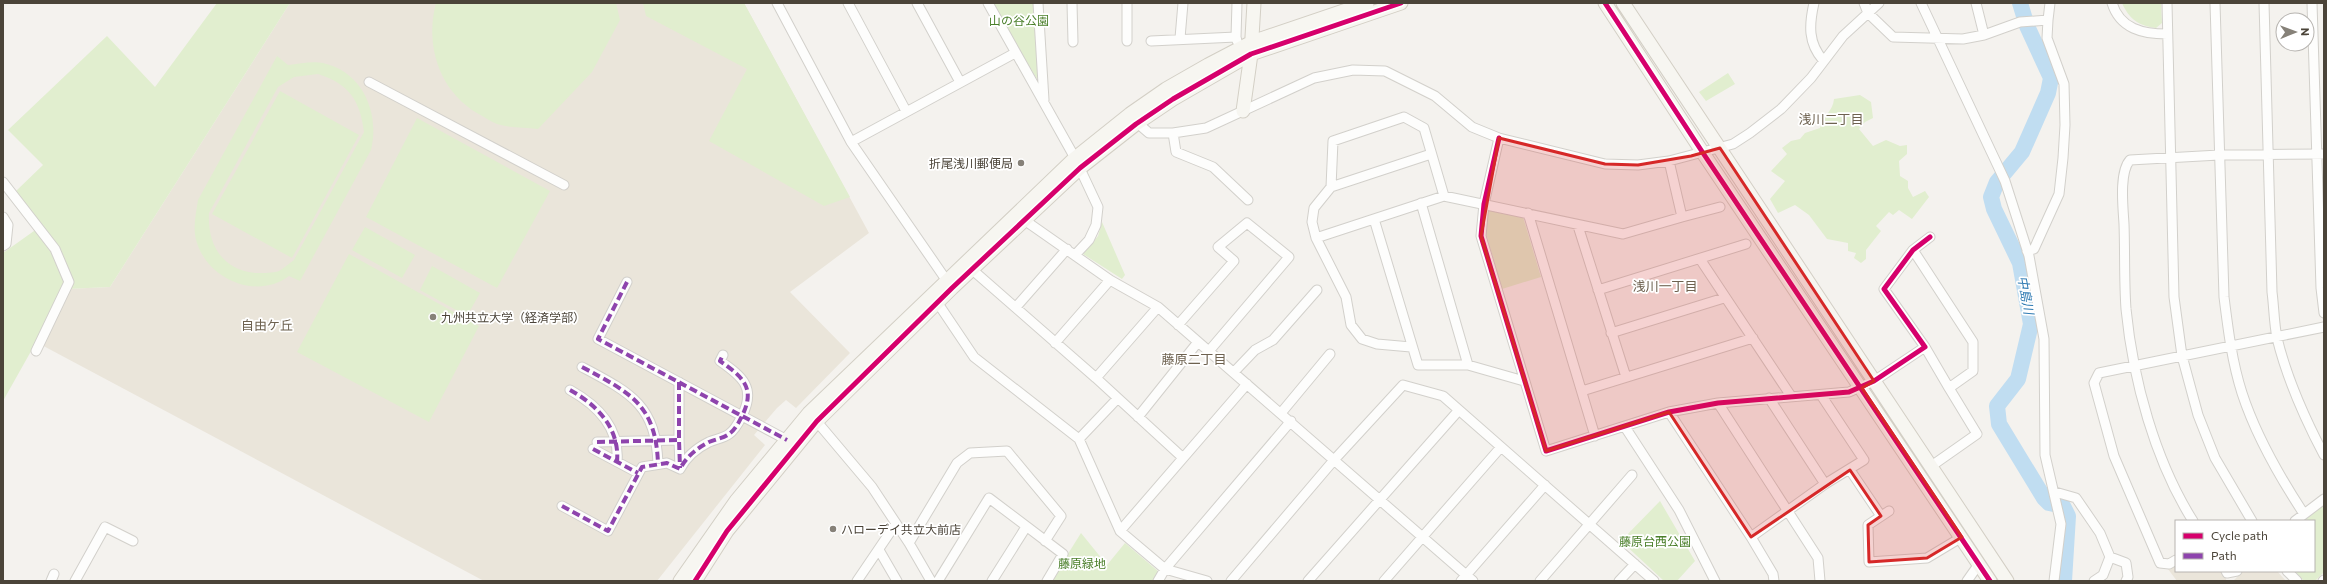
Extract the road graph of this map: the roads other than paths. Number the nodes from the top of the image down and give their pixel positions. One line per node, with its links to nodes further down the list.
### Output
1 (777, 3): 46 (street)
2 (848, 3): 41 (street)
3 (917, 3): 39 (street)
4 (988, 3): 36 (street)
5 (1038, 3): 40 (street)
6 (1072, 3): 34 (street)
7 (1127, 3): 32 (street)
8 (1183, 3): 30 (street)
9 (1237, 3): 35 (street)
10 (1254, 3): 35 (street)
11 (1367, 3): 35 (street)
12 (1401, 3): 35 (street)
13 (1606, 3): 48 (street)
14 (1623, 3): 47 (street)
15 (1814, 3): 37 (street)
16 (1864, 3): 26 (street)
17 (1879, 3): 26 (street)
18 (1921, 3): 31 (street)
19 (1976, 3): 29 (street)
20 (2050, 3): 27 (street)
21 (2112, 3): 28 (street)
22 (2167, 3): 28 (street)
23 (2215, 3): 51 (street)
24 (2264, 3): 52 (street)
25 (2312, 3): 50 (street)
26 (1868, 13): 31 (street); 37 (street)
27 (2048, 20): 29 (street); 76 (street)
28 (2167, 34): 53 (street)
29 (1984, 35): 31 (street)
30 (1180, 38): 33 (street); 35 (street)
31 (1939, 39): 76 (street)
32 (1127, 41)
33 (1152, 41)
34 (1073, 42)
35 (1245, 45): 42 (street); 43 (street)
36 (1015, 53): 39 (street); 40 (street)
37 (1823, 60): 47 (street)
38 (369, 82): 57 (street)
39 (960, 82): 41 (street)
40 (1044, 103): 55 (street)
41 (906, 111): 46 (street)
42 (1243, 111): 44 (street); 45 (street)
43 (1133, 119): 44 (street); 55 (street)
44 (1173, 133): 60 (street)
45 (1499, 138): 54 (street); 62 (street)
46 (851, 142): 82 (street)
47 (1720, 148): 48 (street); 112 (street)
48 (1703, 153): 54 (street); 115 (street)
49 (1431, 154): 58 (street); 58 (street); 59 (street)
50 (2320, 154): 52 (street); 89 (street)
51 (2219, 155): 52 (street); 53 (street); 97 (street)
52 (2268, 155): 93 (street)
53 (2170, 158): 104 (street); 106 (street)
54 (1669, 161): 67 (street)
55 (1077, 163): 66 (street); 77 (street)
56 (3, 182): 100 (street)
57 (564, 185)
58 (1331, 187): 71 (street)
59 (1444, 196): 61 (street); 62 (street)
60 (1248, 200)
61 (1421, 203): 68 (street); 105 (street)
62 (1484, 204): 64 (street); 111 (street)
63 (1720, 207): 67 (street)
64 (1528, 213): 69 (street); 118 (street)
65 (3, 217): 73 (street)
66 (1020, 217): 74 (street); 79 (street)
67 (1682, 217): 69 (street)
68 (1374, 219): 71 (street); 98 (street)
69 (1578, 226): 84 (street)
70 (1930, 237): 75 (street)
71 (1316, 238): 98 (street)
72 (1746, 244): 78 (street)
73 (3, 246)
74 (1067, 249): 77 (street); 88 (street)
75 (1913, 250): 99 (street); 116 (street)
76 (2027, 251): 151 (street)
77 (1075, 255): 80 (street)
78 (1700, 259): 84 (street); 86 (street)
79 (969, 267): 82 (street); 88 (street)
80 (1110, 280): 87 (street); 96 (street)
81 (627, 282): 113 (street)
82 (949, 284): 85 (street)
83 (1317, 290): 108 (street)
84 (1598, 290): 92 (street)
85 (935, 298): 128 (street); 133 (street)
86 (1724, 298): 92 (street); 94 (street)
87 (1158, 307): 90 (street); 110 (street)
88 (1016, 308): 96 (street)
89 (2324, 313)
90 (1178, 325): 95 (street); 101 (street)
91 (2324, 327): 93 (street)
92 (1611, 333): 109 (street)
93 (2277, 336): 97 (street); 139 (street)
94 (1753, 338): 109 (street); 120 (street)
95 (1198, 342): 101 (street); 129 (street)
96 (1055, 343): 110 (street)
97 (2230, 346): 104 (street); 156 (street)
98 (1411, 347): 105 (street)
99 (1925, 347): 112 (street); 116 (street)
100 (36, 351)
101 (1209, 351): 108 (street)
102 (1330, 354): 126 (street)
103 (724, 355): 127 (street)
104 (2182, 356): 106 (street); 158 (street)
105 (1468, 365): 111 (street)
106 (2134, 365): 157 (street); 172 (street)
107 (582, 367): 136 (street)
108 (1234, 372): 114 (street)
109 (1626, 377): 118 (street)
110 (1096, 378): 122 (street)
111 (1524, 381): 132 (street)
112 (1874, 381): 115 (street); 144 (street)
113 (679, 382): 127 (street); 134 (street)
114 (1247, 384): 126 (street); 140 (street)
115 (1862, 388): 119 (street); 166 (street)
116 (1949, 388): 144 (street)
117 (570, 390): 137 (street)
118 (1582, 391): 132 (street)
119 (1821, 395): 120 (street); 146 (street)
120 (1791, 396): 121 (street)
121 (1770, 398): 123 (street); 149 (street)
122 (1117, 399): 129 (street); 133 (street)
123 (1718, 403): 125 (street); 155 (street)
124 (1459, 410): 138 (street); 141 (street); 153 (street)
125 (1669, 412): 131 (street); 165 (street)
126 (1281, 413): 130 (street)
127 (742, 416): 135 (street); 145 (street)
128 (813, 417): 135 (street); 161 (street); 180 (street)
129 (1138, 417): 140 (street)
130 (1291, 421): 141 (street); 175 (street)
131 (1624, 428): 132 (street); 195 (street)
132 (1595, 436)
133 (1078, 439): 163 (street)
134 (679, 440): 136 (street); 145 (street)
135 (787, 440): 179 (street)
136 (656, 441): 137 (street); 143 (street)
137 (615, 442): 142 (street); 142 (street)
138 (1501, 447): 150 (street); 164 (street)
139 (2324, 455)
140 (1182, 457): 163 (street)
141 (1334, 460): 153 (street); 189 (street)
142 (617, 462): 147 (street)
143 (658, 464): 145 (street); 147 (street)
144 (1930, 467): 200 (street)
145 (680, 469)
146 (1850, 470): 149 (street); 166 (street)
147 (638, 473): 154 (street)
148 (1632, 475): 160 (street)
149 (1826, 484): 155 (street)
150 (1545, 485): 160 (street); 177 (street)
151 (2055, 492): 171 (street); 201 (street)
152 (2324, 498): 156 (street)
153 (1379, 499): 164 (street); 190 (street)
154 (562, 506)
155 (1789, 511): 165 (street); 197 (street)
156 (2304, 514): 159 (street)
157 (2191, 520)
158 (2251, 520)
159 (2296, 520)
160 (1590, 524): 173 (street); 192 (street)
161 (895, 525): 169 (street); 170 (street)
162 (1026, 527): 168 (street); 184 (street); 185 (street)
163 (1120, 530): 175 (street)
164 (1422, 537): 177 (street); 191 (street)
165 (1751, 537): 196 (street)
166 (1962, 537): 174 (street)
167 (133, 541): 178 (street)
168 (1045, 541): 169 (street); 186 (street)
169 (909, 543): 183 (street)
170 (879, 550): 181 (street); 182 (street)
171 (2110, 557): 202 (street); 203 (street)
172 (2175, 561)
173 (1634, 564): 193 (street); 194 (street)
174 (1979, 564): 198 (street); 199 (street)
175 (1165, 569): 187 (street); 188 (street)
176 (2288, 572): 204 (street)
177 (1466, 579)
178 (75, 581)
179 (680, 581)
180 (695, 581)
181 (857, 581)
182 (897, 581)
183 (931, 581)
184 (938, 581)
185 (992, 581)
186 (1047, 581)
187 (1158, 581)
188 (1207, 581)
189 (1232, 581)
190 (1308, 581)
191 (1384, 581)
192 (1540, 581)
193 (1619, 581)
194 (1654, 581)
195 (1715, 581)
196 (1774, 581)
197 (1820, 581)
198 (1966, 581)
199 (1990, 581)
200 (2007, 581)
201 (2054, 581)
202 (2094, 581)
203 (2126, 581)
204 (2297, 581)

